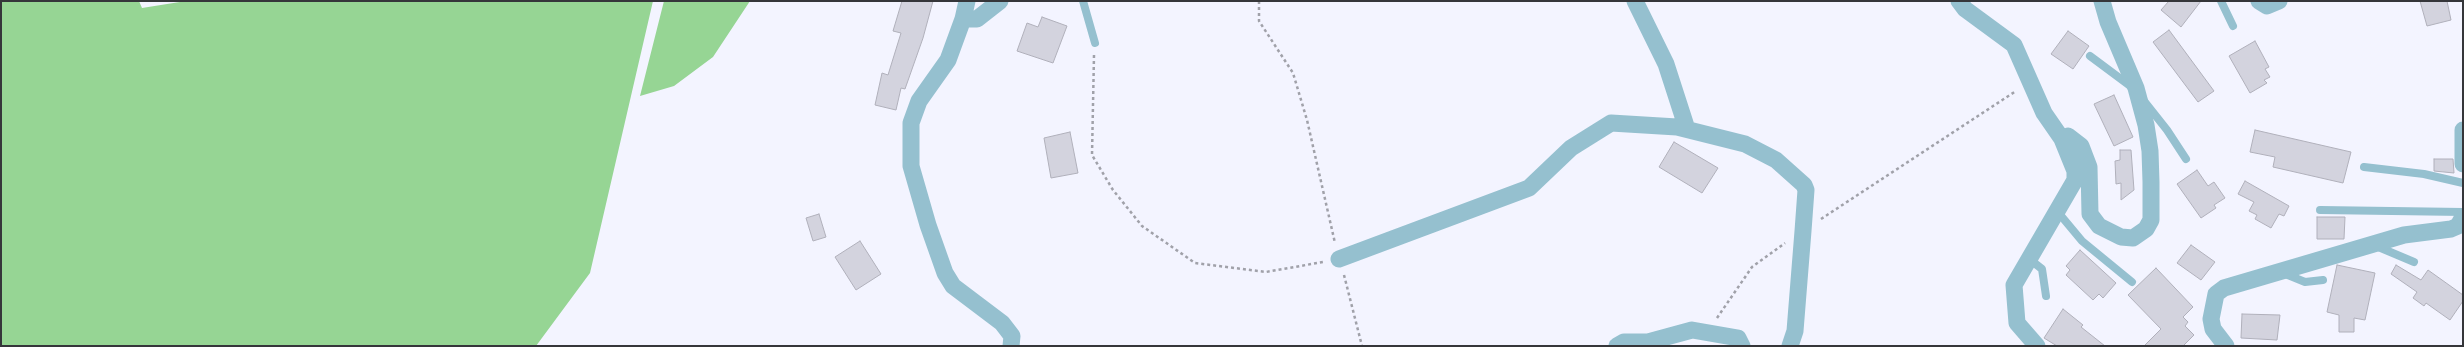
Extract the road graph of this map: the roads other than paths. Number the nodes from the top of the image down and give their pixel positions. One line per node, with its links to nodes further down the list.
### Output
1 (967, 1): 10 (street)
2 (1000, 1): 10 (street)
3 (1083, 1): 12 (lane)
4 (1635, 1): 15 (street)
5 (1959, 1): 17 (street)
6 (2102, 1): 14 (street)
7 (2221, 1): 11 (lane)
8 (2259, 1): 9 (street)
9 (2279, 1)
10 (964, 19): 34 (street)
11 (2232, 26)
12 (1095, 43)
13 (2090, 56): 14 (lane)
14 (2137, 91): 17 (street); 18 (lane)
15 (1687, 129): 28 (street); 37 (street)
16 (2463, 130): 19 (street)
17 (2062, 139): 23 (street)
18 (2186, 159)
19 (2463, 164)
20 (2364, 167): 21 (lane)
21 (2463, 183)
22 (2320, 210): 24 (lane)
23 (2057, 211): 27 (street); 32 (lane)
24 (2463, 212)
25 (2463, 217): 26 (street)
26 (2374, 245): 29 (lane); 30 (street)
27 (2028, 258): 33 (lane); 38 (street)
28 (1339, 259)
29 (2414, 262)
30 (2282, 273): 31 (lane); 39 (street)
31 (2323, 280)
32 (2132, 282)
33 (2046, 296)
34 (1012, 346)
35 (1617, 346): 36 (street)
36 (1742, 346)
37 (1790, 346)
38 (2037, 346)
39 (2226, 346)

